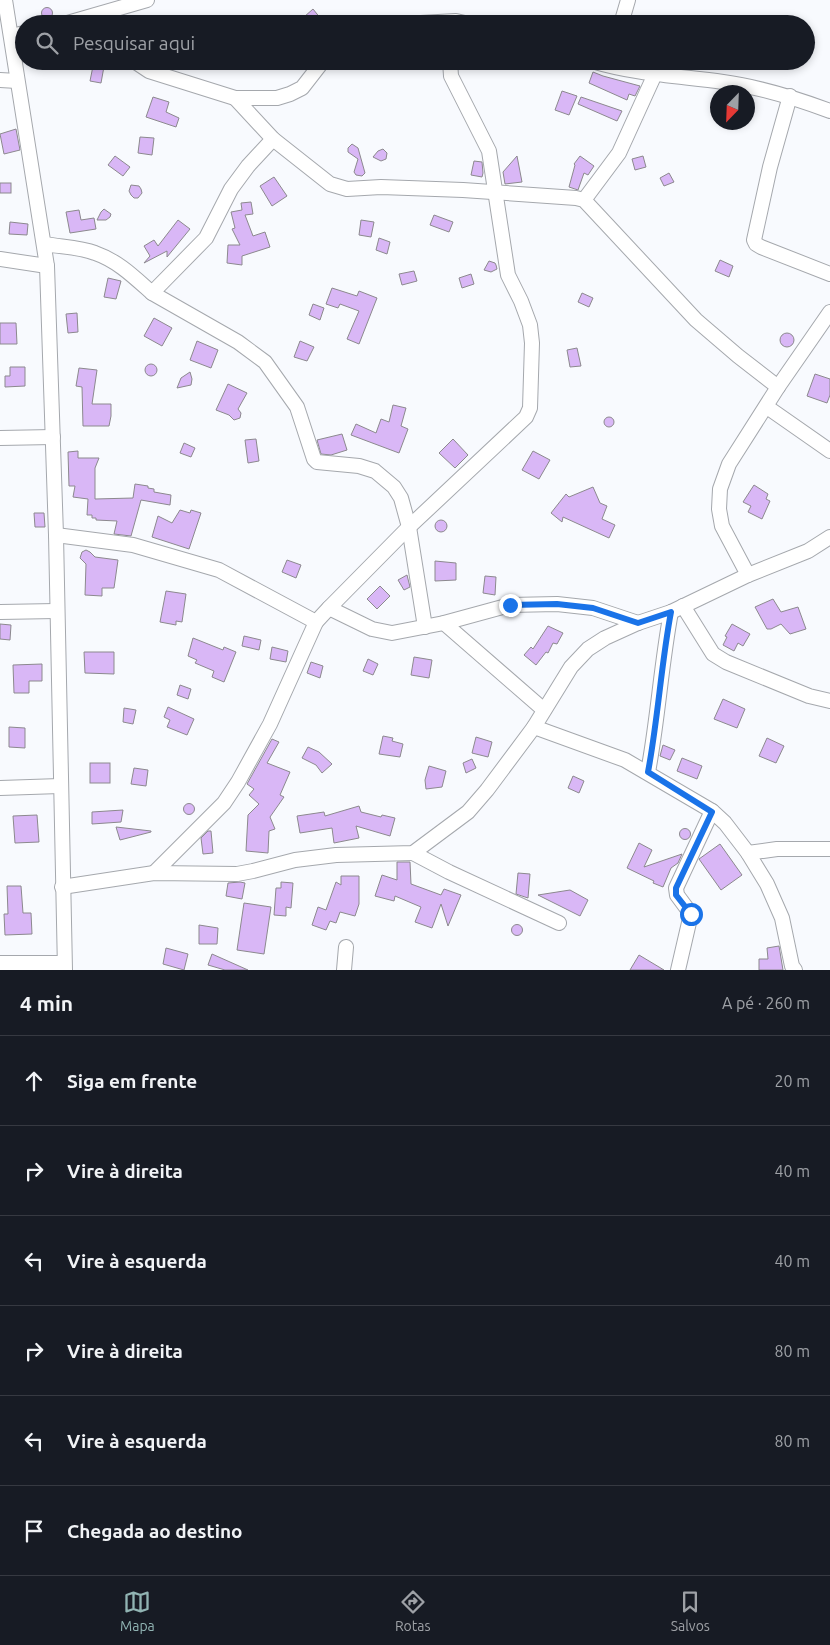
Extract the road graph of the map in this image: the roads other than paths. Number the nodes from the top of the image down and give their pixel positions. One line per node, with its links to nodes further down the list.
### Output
1 (5, 0): 6 (street)
2 (147, 0): 4 (street)
3 (628, 0): 5 (street)
4 (103, 15)
5 (624, 15)
6 (15, 28)
7 (17, 70): 14 (street)
8 (148, 70): 16 (street)
9 (316, 70): 16 (street)
10 (451, 70): 19 (street)
11 (637, 70): 12 (street)
12 (655, 74): 15 (street); 20 (street)
13 (0, 80): 14 (street)
14 (17, 81): 21 (street)
15 (790, 96): 17 (street); 24 (street)
16 (235, 98): 18 (street)
17 (830, 111)
18 (273, 139): 19 (street); 25 (street)
19 (496, 191): 20 (street); 32 (street)
20 (584, 200): 27 (street)
21 (45, 244): 23 (street); 25 (street)
22 (0, 259): 23 (street)
23 (47, 266): 29 (street)
24 (830, 274)
25 (152, 293): 32 (street)
26 (830, 312): 27 (street)
27 (778, 387): 28 (street)
28 (767, 407): 31 (street); 35 (street)
29 (53, 437): 30 (street); 33 (street)
30 (0, 438)
31 (830, 451)
32 (409, 527): 36 (street); 43 (street)
33 (56, 535): 38 (street); 40 (street)
34 (830, 538): 35 (street)
35 (748, 575): 37 (street)
36 (329, 608): 40 (street); 43 (street)
37 (677, 609): 42 (street); 44 (street); 47 (street)
38 (56, 610): 39 (street); 48 (street)
39 (0, 612)
40 (316, 622): 54 (street)
41 (444, 623): 42 (street); 43 (street); 45 (street)
42 (638, 623): 45 (street)
43 (425, 627)
44 (830, 701)
45 (544, 710): 46 (street)
46 (534, 727): 47 (street); 52 (street)
47 (648, 772): 50 (street)
48 (60, 786): 49 (street); 55 (street)
49 (0, 788)
50 (712, 812): 53 (street); 61 (street)
51 (830, 849): 53 (street)
52 (413, 853): 54 (street); 56 (street)
53 (748, 853): 62 (street)
54 (154, 873): 55 (street)
55 (62, 887): 59 (street)
56 (559, 923)
57 (346, 947): 60 (street)
58 (0, 963): 59 (street)
59 (64, 967)
60 (344, 970)
61 (678, 970)
62 (795, 970)

